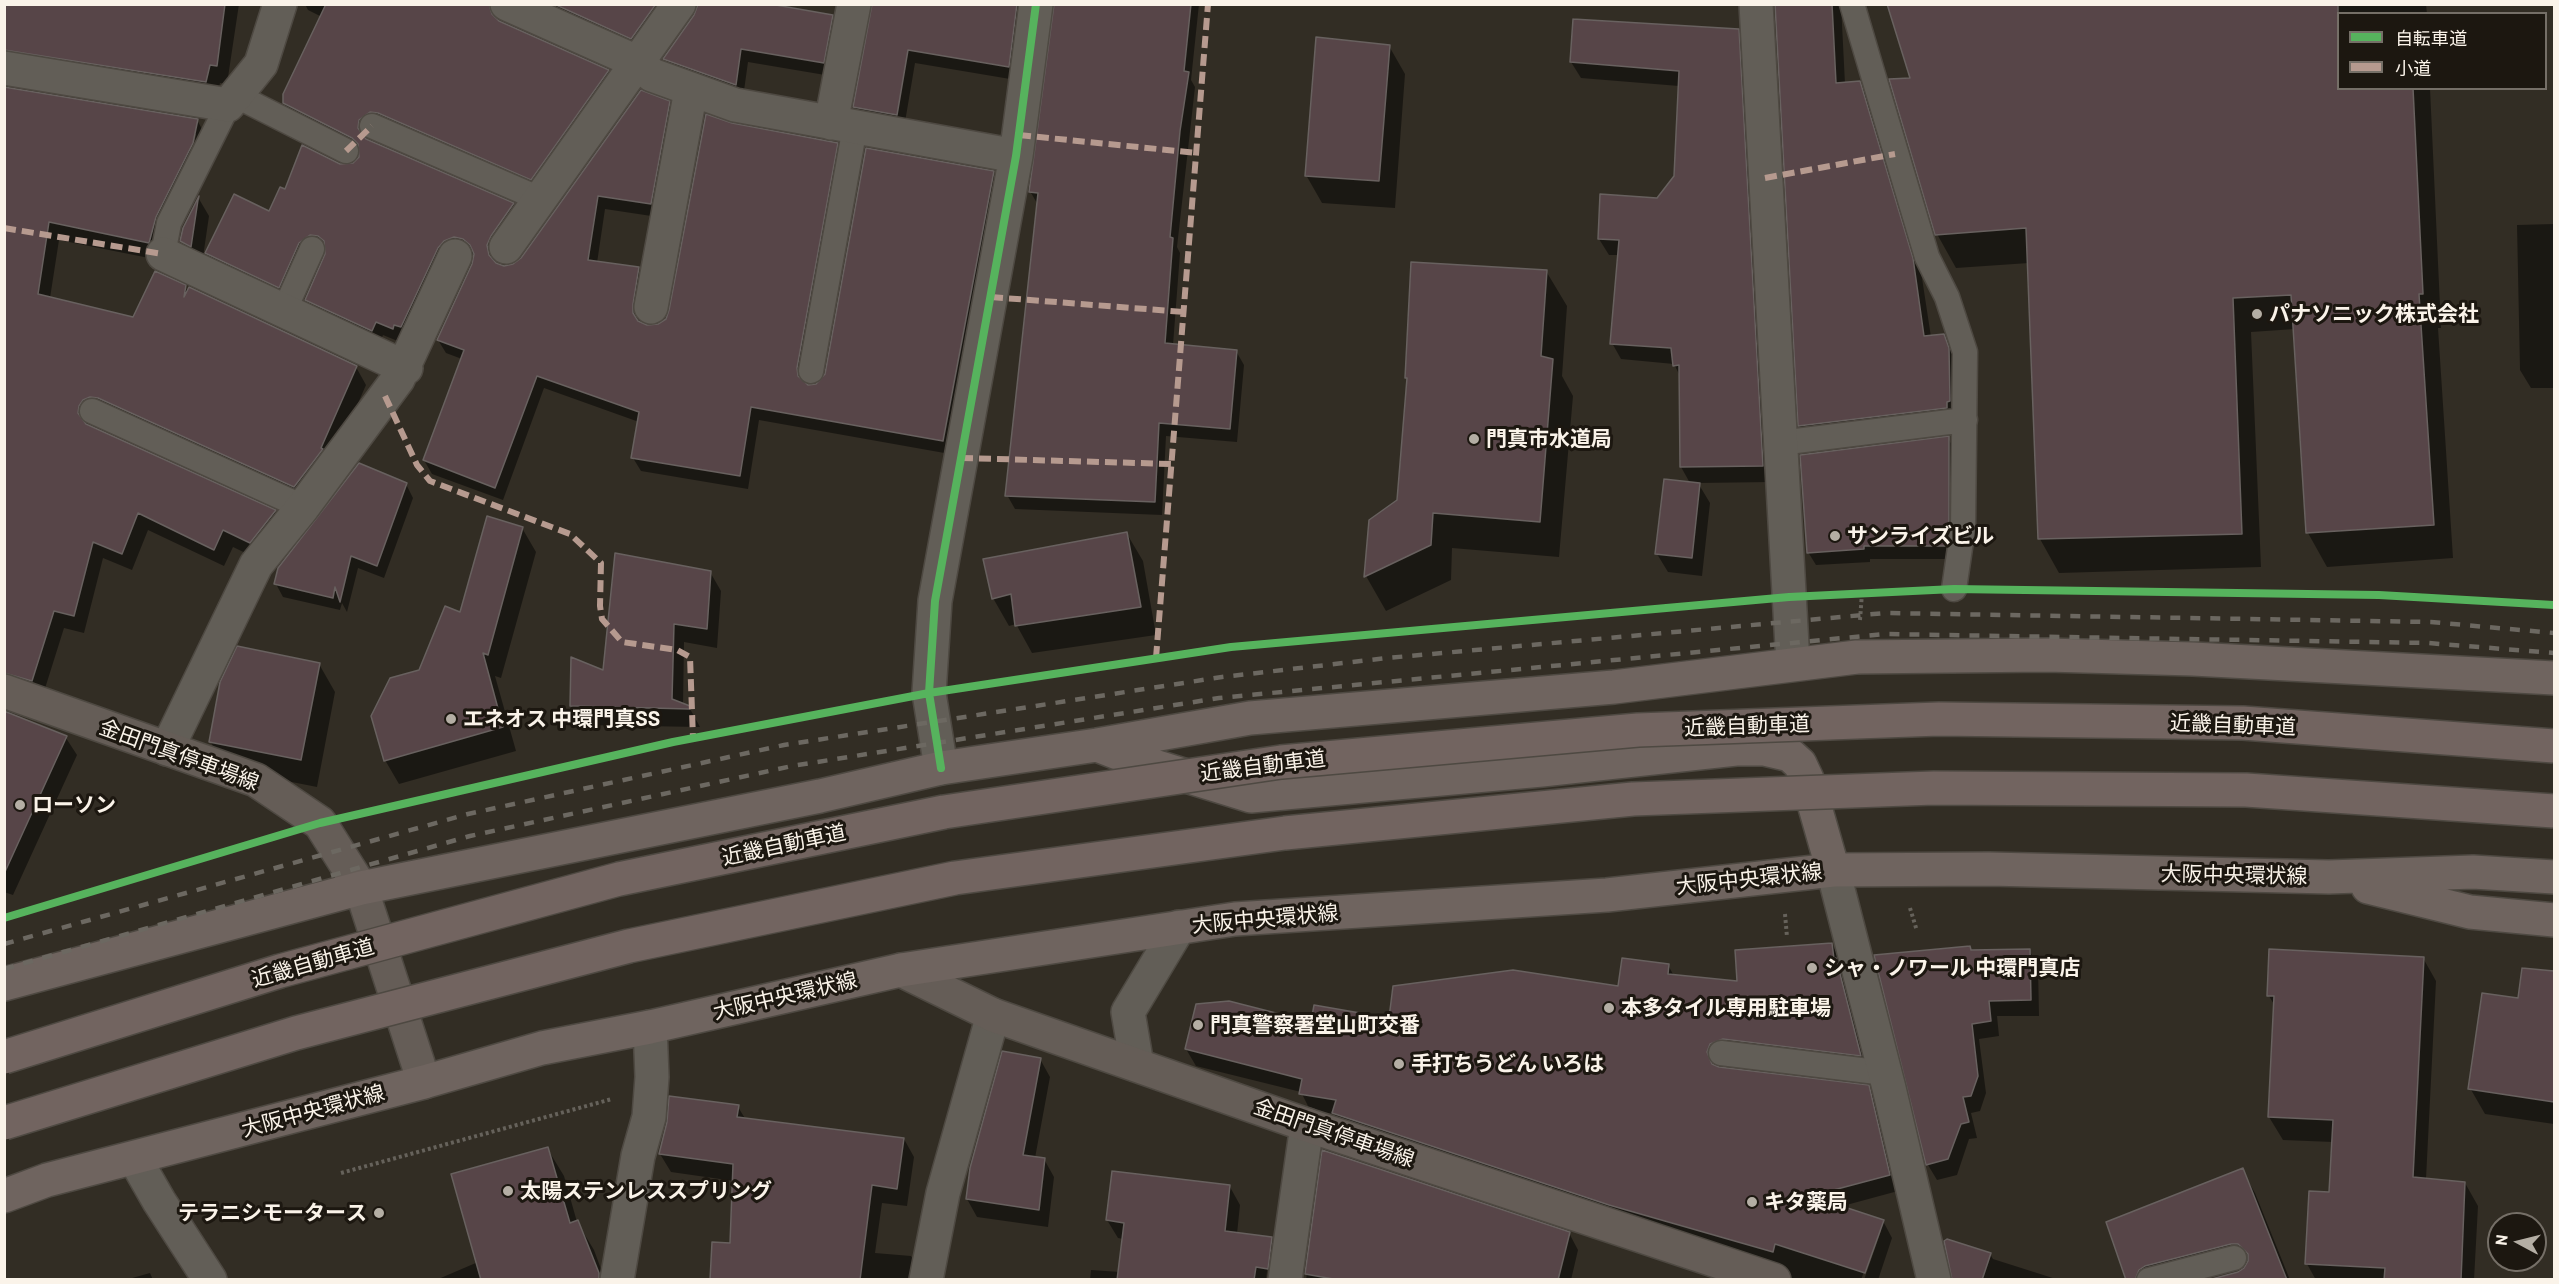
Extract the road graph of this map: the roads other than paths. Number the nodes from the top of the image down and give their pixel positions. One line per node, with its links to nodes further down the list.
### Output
1 (280, 4): 11 (street)
2 (507, 4): 8 (street)
3 (679, 4): 8 (street)
4 (854, 4): 12 (street)
5 (1036, 4): 15 (street)
6 (1756, 4): 27 (street)
7 (1851, 4): 26 (lane)
8 (637, 62): 10 (street); 16 (street)
9 (4, 68): 11 (street)
10 (691, 90): 12 (street); 21 (street)
11 (232, 100): 14 (lane); 19 (lane)
12 (843, 125): 15 (street); 24 (lane)
13 (372, 126): 16 (lane)
14 (346, 151)
15 (1016, 156): 36 (street)
16 (540, 199): 17 (street)
17 (506, 247)
18 (312, 249): 22 (lane)
19 (164, 254): 22 (street)
20 (455, 256): 23 (street)
21 (651, 307)
22 (284, 311): 23 (street)
23 (406, 368): 28 (street)
24 (812, 371)
25 (92, 411): 28 (lane)
26 (1965, 420): 27 (lane); 29 (lane)
27 (1780, 443): 30 (street)
28 (303, 507): 35 (street)
29 (1954, 589)
30 (1793, 664): 31 (main road); 33 (main road)
31 (2554, 678)
32 (4, 691): 35 (main road, 金田門真停車場線)
33 (1097, 745): 36 (main road); 38 (main road)
34 (2554, 746): 49 (highway, 近畿自動車道, bridge)
35 (166, 749): 41 (main road, 金田門真停車場線)
36 (941, 768): 41 (main road)
37 (2554, 811): 53 (highway, bridge)
38 (1833, 870): 39 (main road, 大阪中央環状線); 43 (main road, 大阪中央環状線); 51 (street)
39 (2329, 877): 40 (main road, 大阪中央環状線); 42 (main road)
40 (2554, 877)
41 (361, 888): 45 (main road); 52 (main road, 金田門真停車場線)
42 (2554, 920)
43 (1179, 927): 44 (main road, 大阪中央環状線); 50 (street)
44 (901, 970): 46 (main road, 金田門真停車場線); 47 (main road, 大阪中央環状線)
45 (4, 984)
46 (993, 1015): 50 (main road, 金田門真停車場線); 62 (street)
47 (650, 1027): 52 (main road, 大阪中央環状線); 61 (street)
48 (1721, 1053): 51 (lane)
49 (4, 1057)
50 (1137, 1065): 54 (main road, 金田門真停車場線)
51 (1885, 1073): 65 (street)
52 (424, 1082): 55 (main road, 大阪中央環状線)
53 (4, 1123)
54 (1307, 1125): 58 (main road, 金田門真停車場線); 63 (street)
55 (135, 1159): 56 (main road, 大阪中央環状線); 60 (street)
56 (4, 1196)
57 (2234, 1258): 59 (lane)
58 (1707, 1269): 64 (main road, 金田門真停車場線)
59 (2186, 1275): 66 (lane)
60 (210, 1280)
61 (616, 1280)
62 (927, 1280)
63 (1285, 1280)
64 (1774, 1280)
65 (1934, 1280)
66 (2149, 1280)

